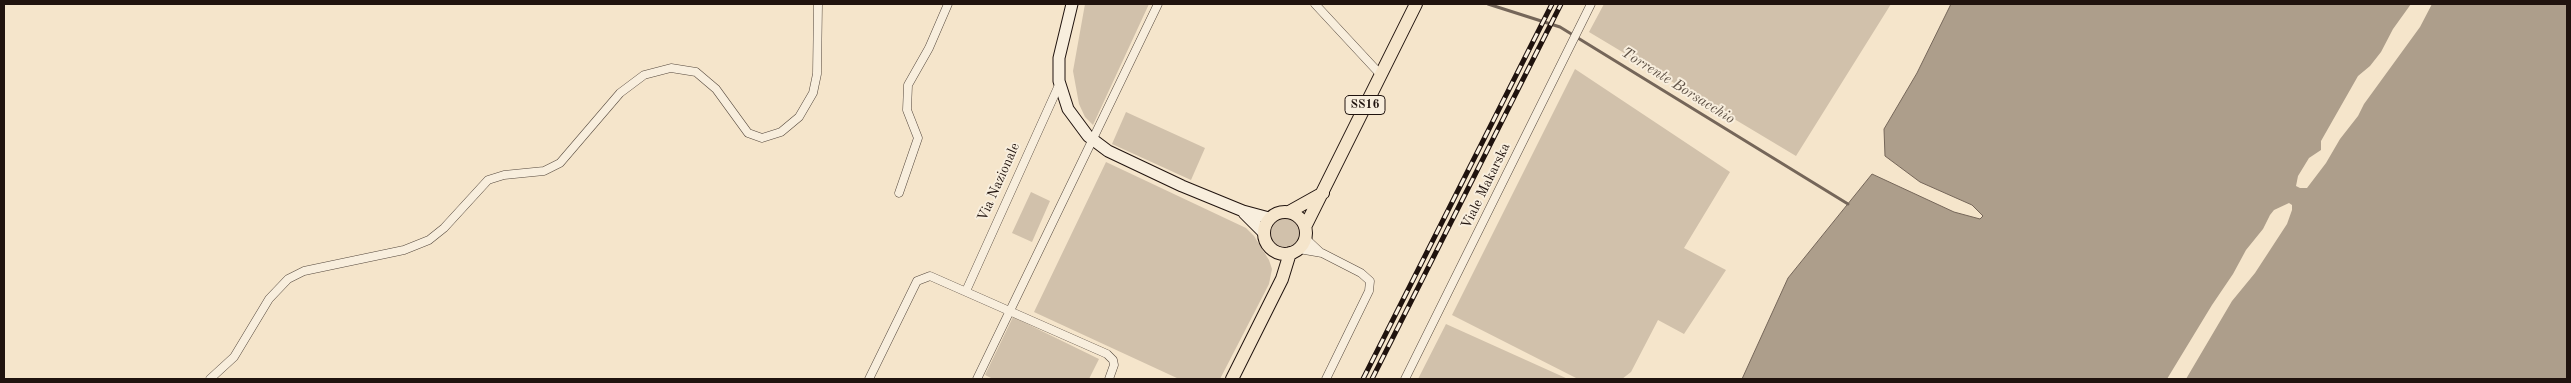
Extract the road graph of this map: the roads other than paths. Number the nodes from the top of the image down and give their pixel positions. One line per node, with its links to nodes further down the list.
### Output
1 (818, 4): 21 (street)
2 (948, 4): 12 (street)
3 (1072, 4): 9 (street, Via Nazionale)
4 (1158, 4): 10 (street)
5 (1315, 4): 8 (street)
6 (1416, 4): 8 (main road, SS16)
7 (1591, 4): 27 (street, Viale Makarska)
8 (1380, 74): 11 (main road, SS16)
9 (1059, 85): 10 (street, Via Nazionale); 19 (street, Via Nazionale)
10 (1092, 141): 13 (street, Via Nazionale); 20 (street)
11 (1323, 192): 14 (main road); 17 (main road, SS16)
12 (899, 193)
13 (1243, 211): 15 (street); 16 (street)
14 (1289, 212): 15 (main road); 17 (main road)
15 (1270, 218): 16 (main road)
16 (1264, 233): 17 (main road)
17 (1296, 244): 18 (street); 18 (street); 25 (main road, SS16)
18 (1322, 253): 26 (street)
19 (966, 291): 20 (street); 22 (street)
20 (1011, 311): 23 (street); 24 (street)
21 (210, 379)
22 (869, 379)
23 (977, 379)
24 (1109, 379)
25 (1232, 379)
26 (1326, 379)
27 (1405, 379)

